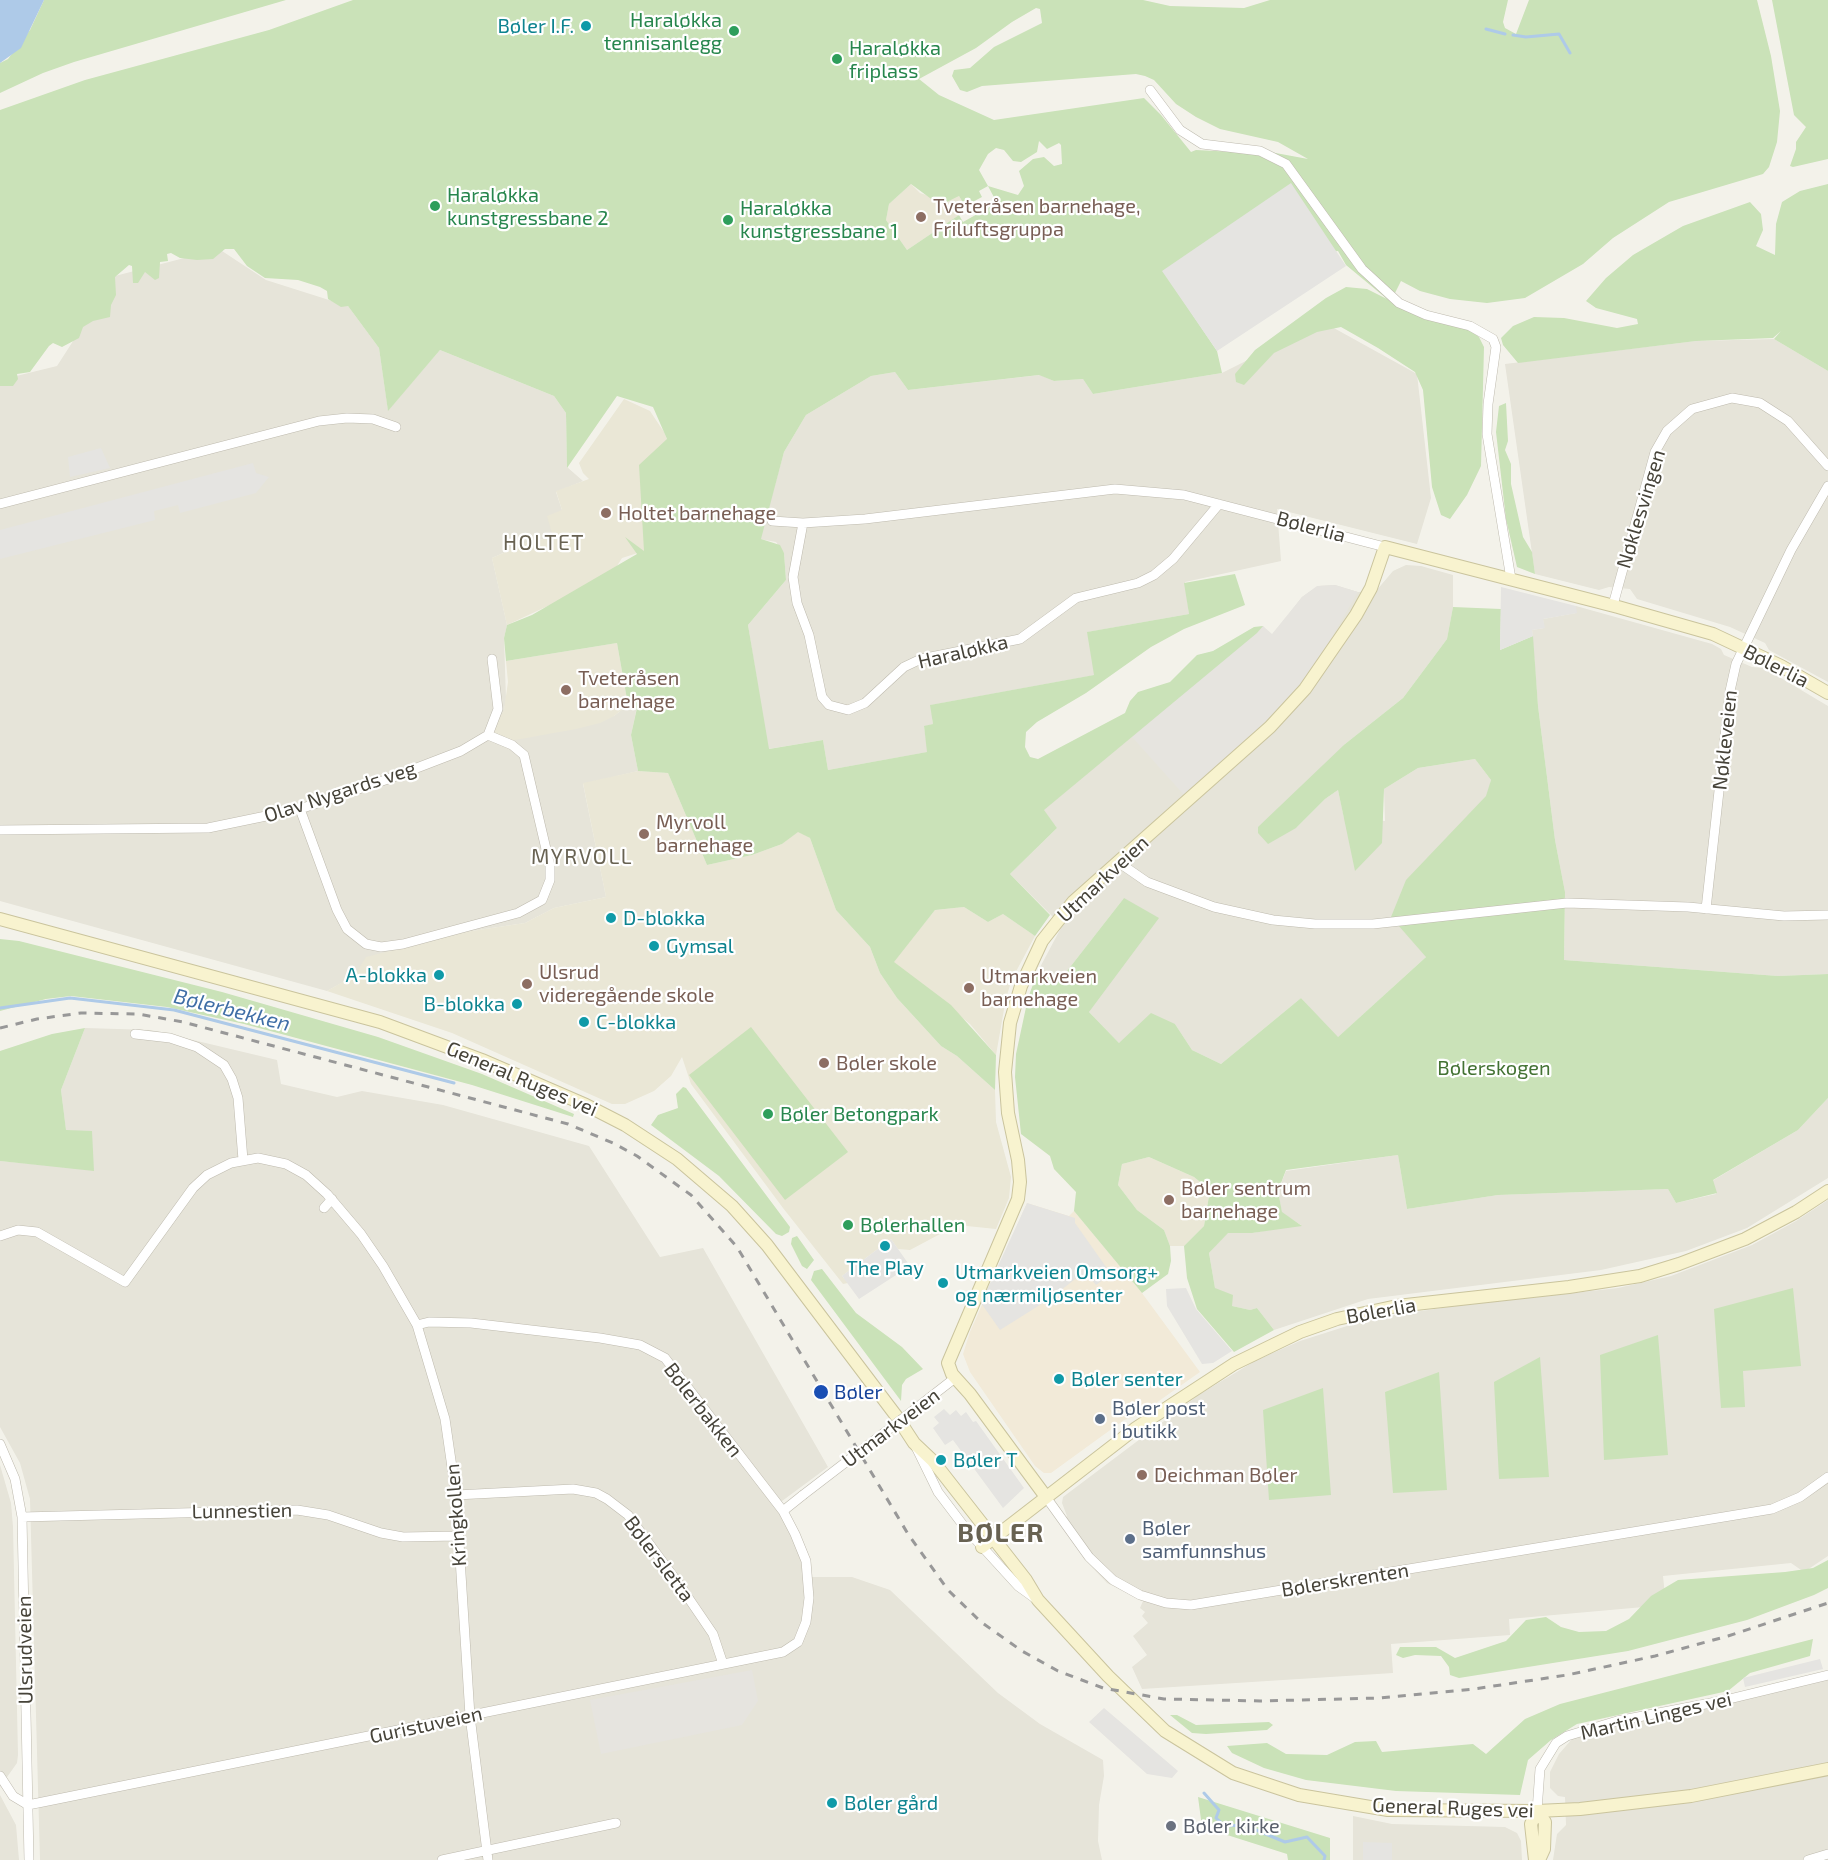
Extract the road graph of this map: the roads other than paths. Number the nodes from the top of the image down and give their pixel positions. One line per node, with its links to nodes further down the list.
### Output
1 (1150, 90): 10 (street)
2 (396, 427): 5 (street)
3 (1828, 466): 11 (street, Nøklesvingen)
4 (1828, 486): 12 (street, Nøkleveien)
5 (0, 504)
6 (1219, 504): 8 (street, Bølerlia); 8 (street, Haraløkka); 9 (street, Bølerlia)
7 (772, 521): 8 (street, Bølerlia)
8 (803, 523)
9 (1385, 547): 10 (street, Bølerlia); 18 (street, Utmarkveien)
10 (1511, 579): 11 (street, Bølerlia)
11 (1613, 605): 12 (street, Bølerlia)
12 (1742, 649): 14 (street, Bølerlia); 19 (street, Nøkleveien)
13 (492, 659): 15 (street)
14 (1828, 693)
15 (488, 735): 16 (street, Olav Nygards veg); 16 (street)
16 (300, 809): 17 (street, Olav Nygards veg)
17 (0, 830)
18 (1118, 862): 19 (street); 29 (street, Utmarkveien)
19 (1706, 909): 20 (street)
20 (1828, 915)
21 (0, 919): 30 (street, General Ruges vei)
22 (135, 1034): 23 (street)
23 (243, 1160): 25 (street, Kringkollen); 27 (street, Kringkollen)
24 (1828, 1191): 34 (street, Bølerlia)
25 (332, 1199): 26 (street); 28 (street, Kringkollen)
26 (324, 1208)
27 (0, 1236)
28 (417, 1325): 33 (street, Kringkollen); 35 (street, Bølerbakken)
29 (955, 1378): 34 (street, Bølerskrenten); 35 (street, Utmarkveien, bridge)
30 (914, 1443): 38 (street, General Ruges vei); 39 (street, General Ruges vei)
31 (0, 1444): 36 (street, Ulsrudveien)
32 (1828, 1477): 34 (street, Bølerskrenten)
33 (456, 1494): 37 (street, Kringkollen); 42 (street, Bølersletta)
34 (1046, 1497): 38 (street, Bølerlia)
35 (783, 1511): 41 (street, Bølerbakken)
36 (22, 1518): 37 (street, Lunnestien); 47 (street, Ulsrudveien)
37 (458, 1536): 44 (street, Kringkollen)
38 (993, 1538): 39 (street, Bølerlia); 40 (street, General Ruges vei)
39 (982, 1547): 40 (street, General Ruges vei)
40 (1038, 1600): 48 (street, General Ruges vei)
41 (806, 1622): 42 (street, Guristuveien)
42 (723, 1664): 44 (street, Guristuveien)
43 (1828, 1675): 48 (street, Martin Linges vei)
44 (470, 1716): 47 (street, Guristuveien); 51 (street, Kringkollen)
45 (1828, 1769): 48 (street, General Ruges vei)
46 (0, 1776): 47 (street)
47 (28, 1805): 52 (street, Ulsrudveien)
48 (1537, 1811): 54 (street)
49 (616, 1823): 51 (street)
50 (1828, 1854): 55 (street)
51 (487, 1855): 53 (street)
52 (29, 1860)
53 (442, 1860)
54 (1537, 1860)
55 (1808, 1860)

